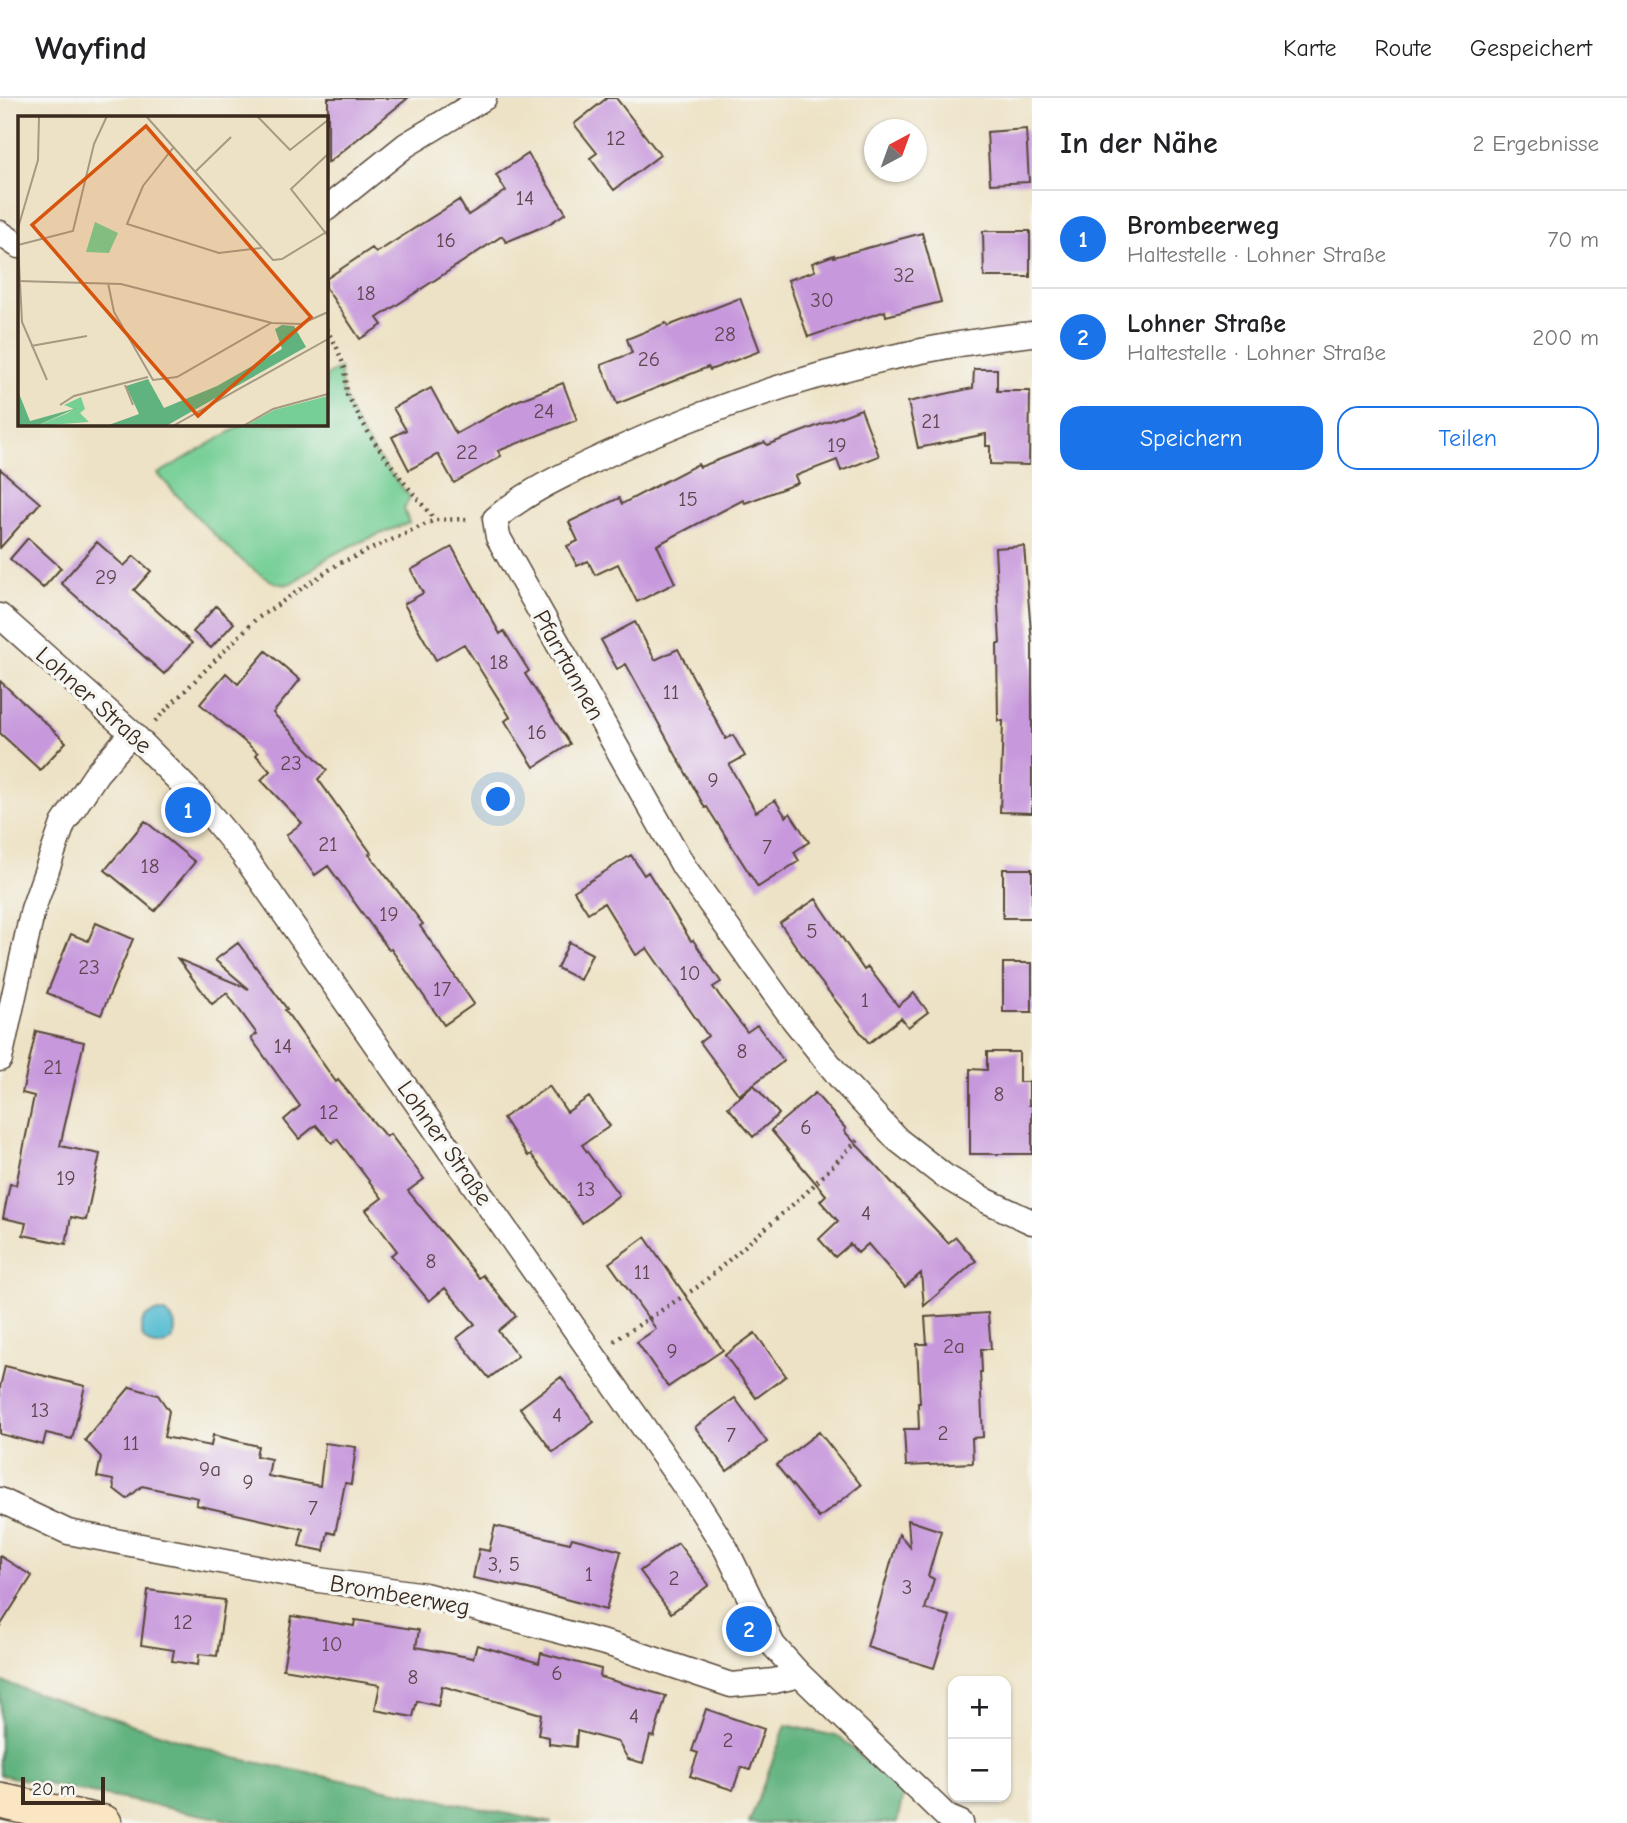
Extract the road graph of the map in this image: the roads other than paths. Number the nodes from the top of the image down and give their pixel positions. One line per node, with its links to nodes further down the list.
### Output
1 (485, 98): 2 (street)
2 (327, 208)
3 (0, 233): 4 (street)
4 (18, 245)
5 (1032, 334): 9 (street, Pfarrtannen)
6 (0, 616): 7 (street, Lohner Straße)
7 (135, 735): 8 (street); 11 (street, Lohner Straße)
8 (0, 1059)
9 (1032, 1222)
10 (0, 1500): 11 (street, Brombeerweg)
11 (800, 1675): 14 (street, Lohner Straße)
12 (0, 1801): 13 (main road)
13 (104, 1823)
14 (961, 1823)

